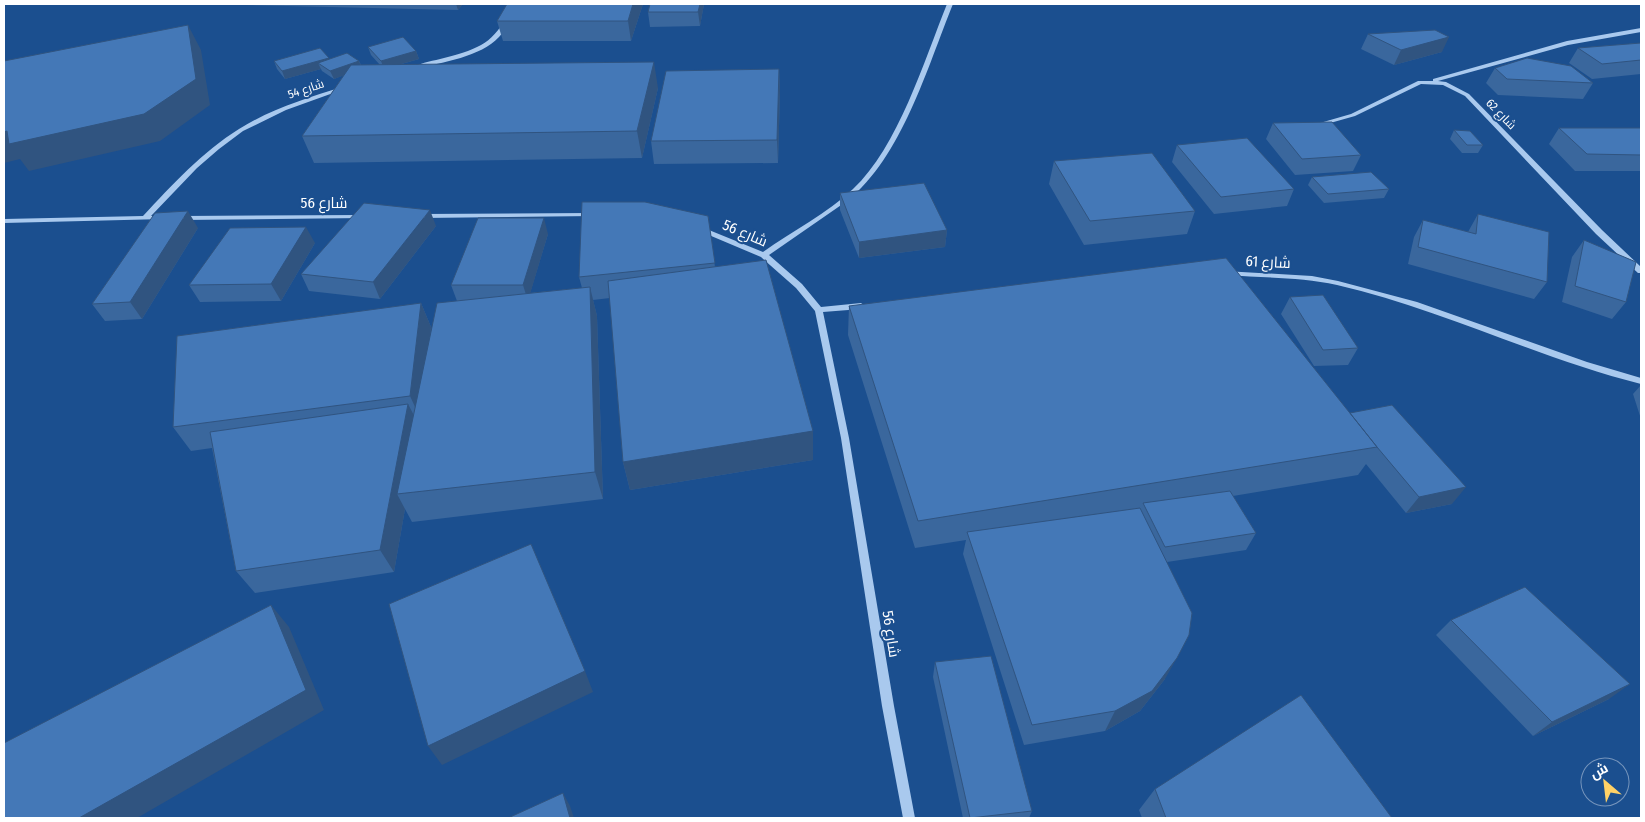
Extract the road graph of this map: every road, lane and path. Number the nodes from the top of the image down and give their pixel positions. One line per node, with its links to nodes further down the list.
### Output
1 (516, 4): 4 (street)
2 (950, 4): 14 (street)
3 (1641, 30): 5 (street)
4 (409, 70)
5 (1433, 81): 7 (street); 15 (street, شارع 62)
6 (351, 86): 11 (street, شارع 54)
7 (1306, 128)
8 (606, 215): 9 (street)
9 (410, 216)
10 (371, 217): 11 (street, شارع 56)
11 (145, 218): 12 (street, شارع 56)
12 (4, 221)
13 (692, 228): 14 (street, شارع 56)
14 (764, 255): 18 (street, شارع 56)
15 (1641, 271)
16 (1221, 273): 19 (street, شارع 61)
17 (868, 305): 18 (street)
18 (819, 310): 20 (street, شارع 56)
19 (1641, 381)
20 (909, 818)

